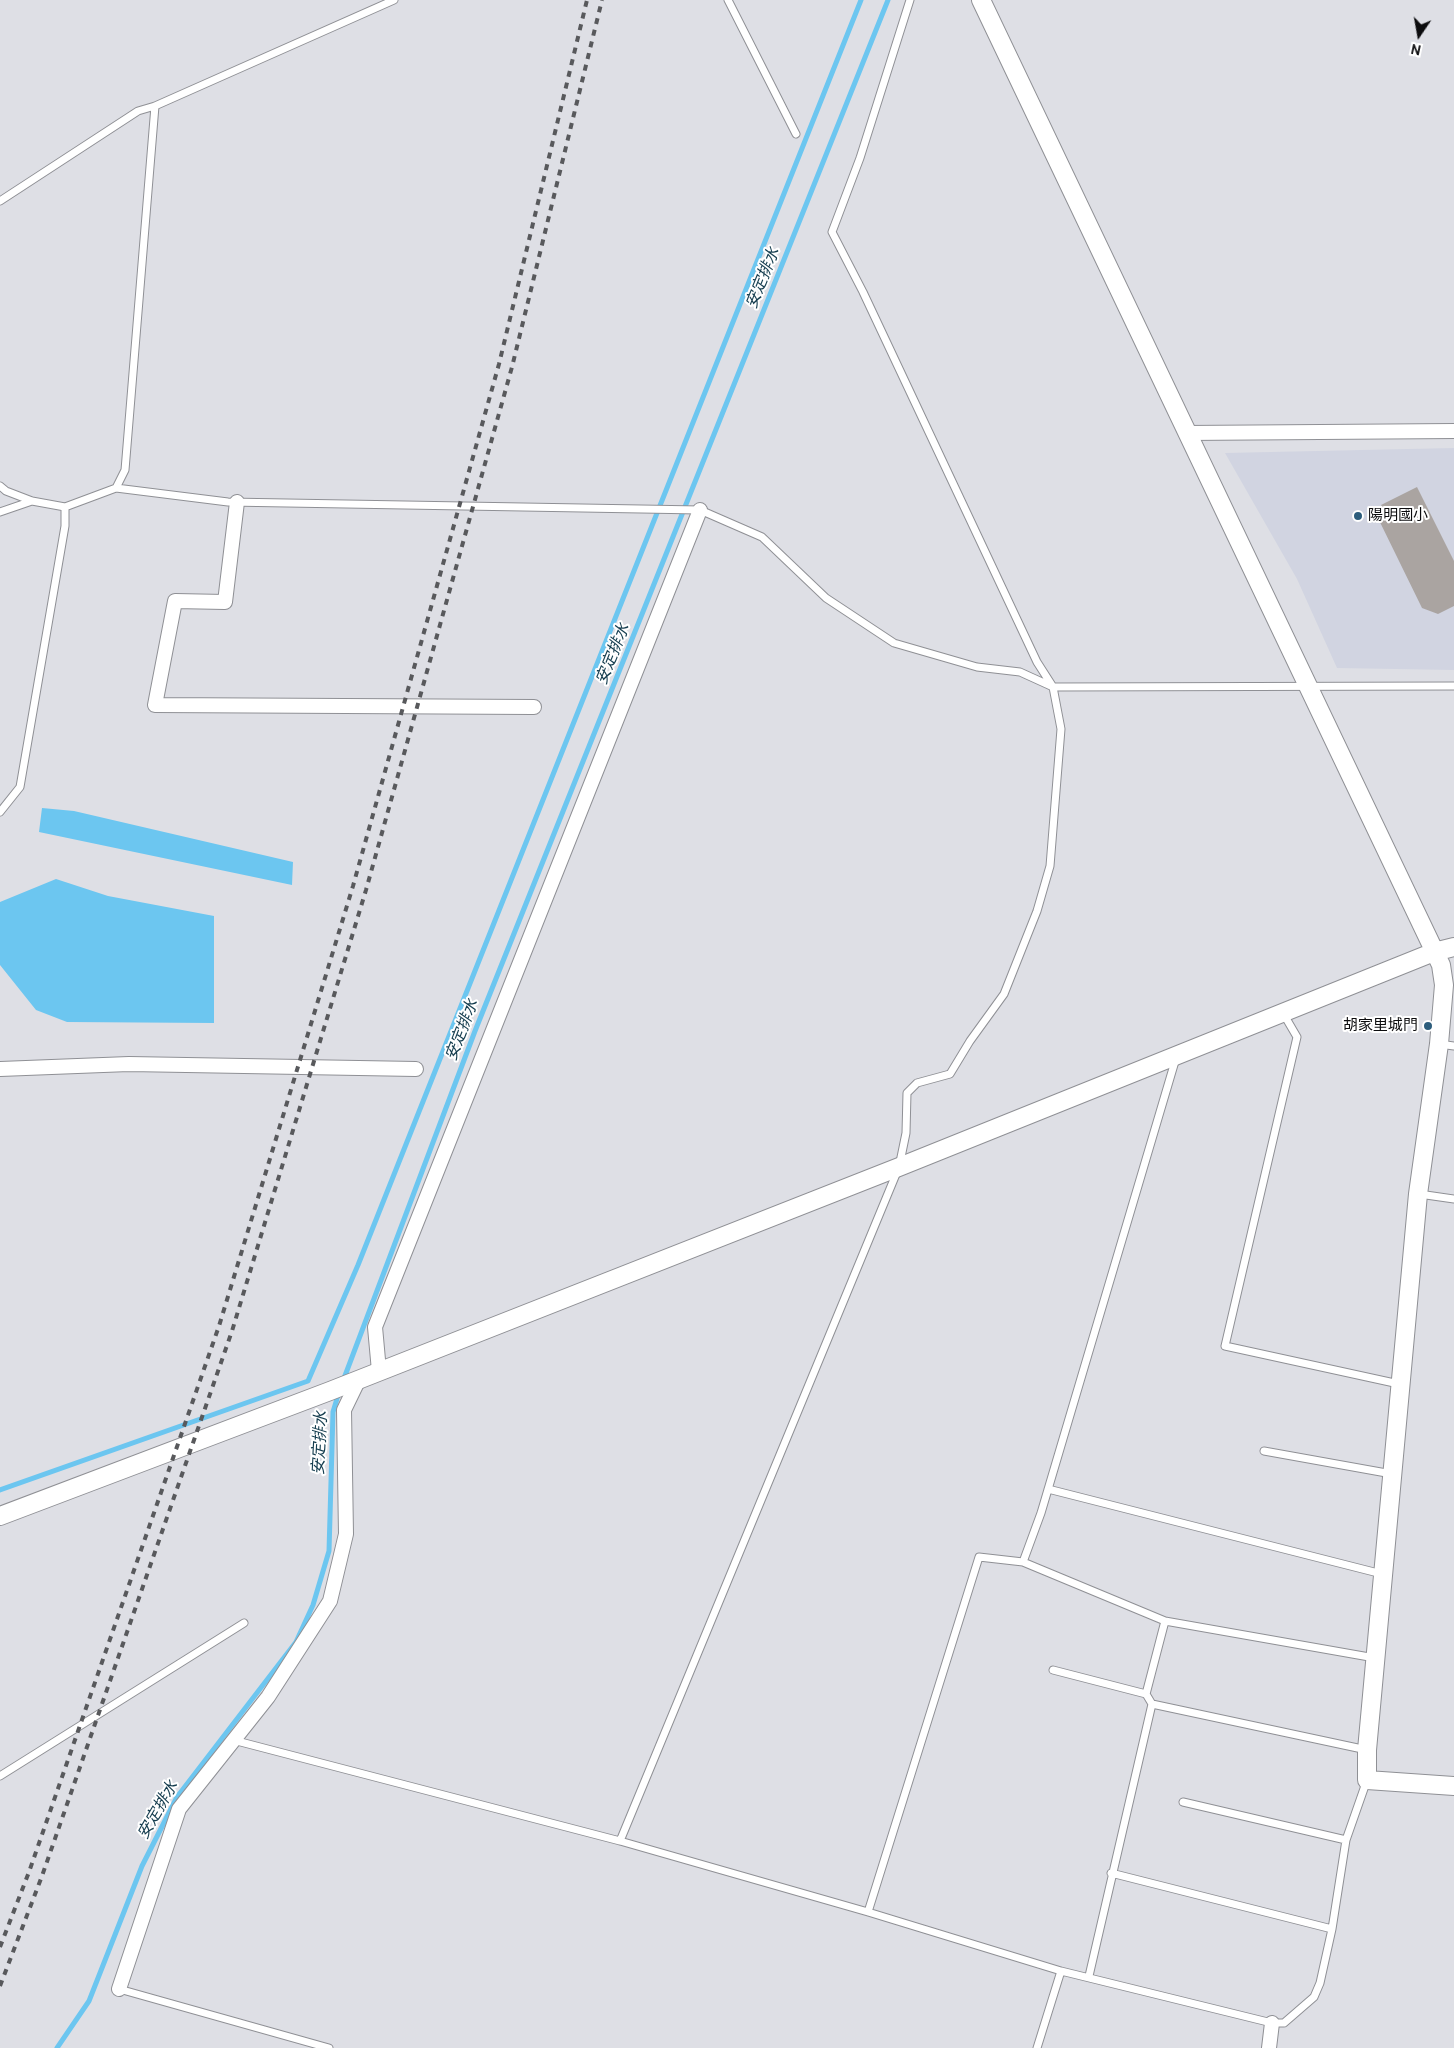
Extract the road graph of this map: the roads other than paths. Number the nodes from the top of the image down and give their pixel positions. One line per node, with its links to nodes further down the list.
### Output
1 (394, 0): 5 (lane)
2 (728, 0): 6 (lane)
3 (910, 0): 19 (lane)
4 (982, 0): 9 (street)
5 (155, 106): 7 (lane); 11 (lane)
6 (796, 134)
7 (0, 201)
8 (1454, 431): 9 (street)
9 (1186, 433): 17 (street)
10 (0, 486): 12 (lane)
11 (116, 488): 13 (lane); 14 (lane)
12 (32, 501): 14 (lane); 16 (lane)
13 (237, 502): 15 (lane); 20 (street)
14 (65, 507): 21 (lane)
15 (695, 510): 19 (lane); 32 (street)
16 (0, 512)
17 (1306, 685): 18 (lane); 19 (lane); 23 (street)
18 (1454, 686)
19 (1053, 687): 29 (lane)
20 (534, 708)
21 (0, 812)
22 (1454, 948): 23 (street)
23 (1434, 952): 24 (street); 25 (street)
24 (1283, 1012): 26 (street); 34 (lane)
25 (1446, 1045): 30 (street)
26 (1176, 1055): 29 (street); 37 (lane)
27 (0, 1069): 28 (street)
28 (416, 1069)
29 (899, 1167): 32 (street); 54 (lane)
30 (1418, 1194): 31 (lane); 34 (street)
31 (1454, 1199)
32 (379, 1371): 33 (street)
33 (354, 1381): 38 (street); 47 (street)
34 (1402, 1384): 36 (street)
35 (1264, 1451): 36 (lane)
36 (1394, 1474): 40 (street)
37 (1048, 1489): 39 (lane); 40 (lane)
38 (0, 1516)
39 (1023, 1562): 41 (lane); 56 (lane)
40 (1384, 1575): 43 (street)
41 (1165, 1621): 43 (lane); 45 (lane)
42 (244, 1623): 49 (lane)
43 (1376, 1658): 48 (street)
44 (1053, 1670): 45 (lane)
45 (1146, 1694): 46 (lane)
46 (1152, 1704): 48 (lane); 55 (lane)
47 (232, 1740): 54 (lane); 60 (street)
48 (1367, 1750): 50 (street)
49 (0, 1776)
50 (1367, 1780): 51 (street); 53 (lane)
51 (1454, 1786)
52 (1183, 1802): 53 (lane)
53 (1346, 1840): 57 (lane)
54 (620, 1841): 56 (lane)
55 (1111, 1873): 57 (lane); 59 (lane)
56 (868, 1912): 58 (lane)
57 (1332, 1929): 61 (lane)
58 (1061, 1971): 59 (lane); 63 (lane)
59 (1089, 1976): 61 (lane)
60 (119, 1989): 62 (lane)
61 (1272, 2023): 64 (street)
62 (329, 2048)
63 (1037, 2048)
64 (1269, 2048)

